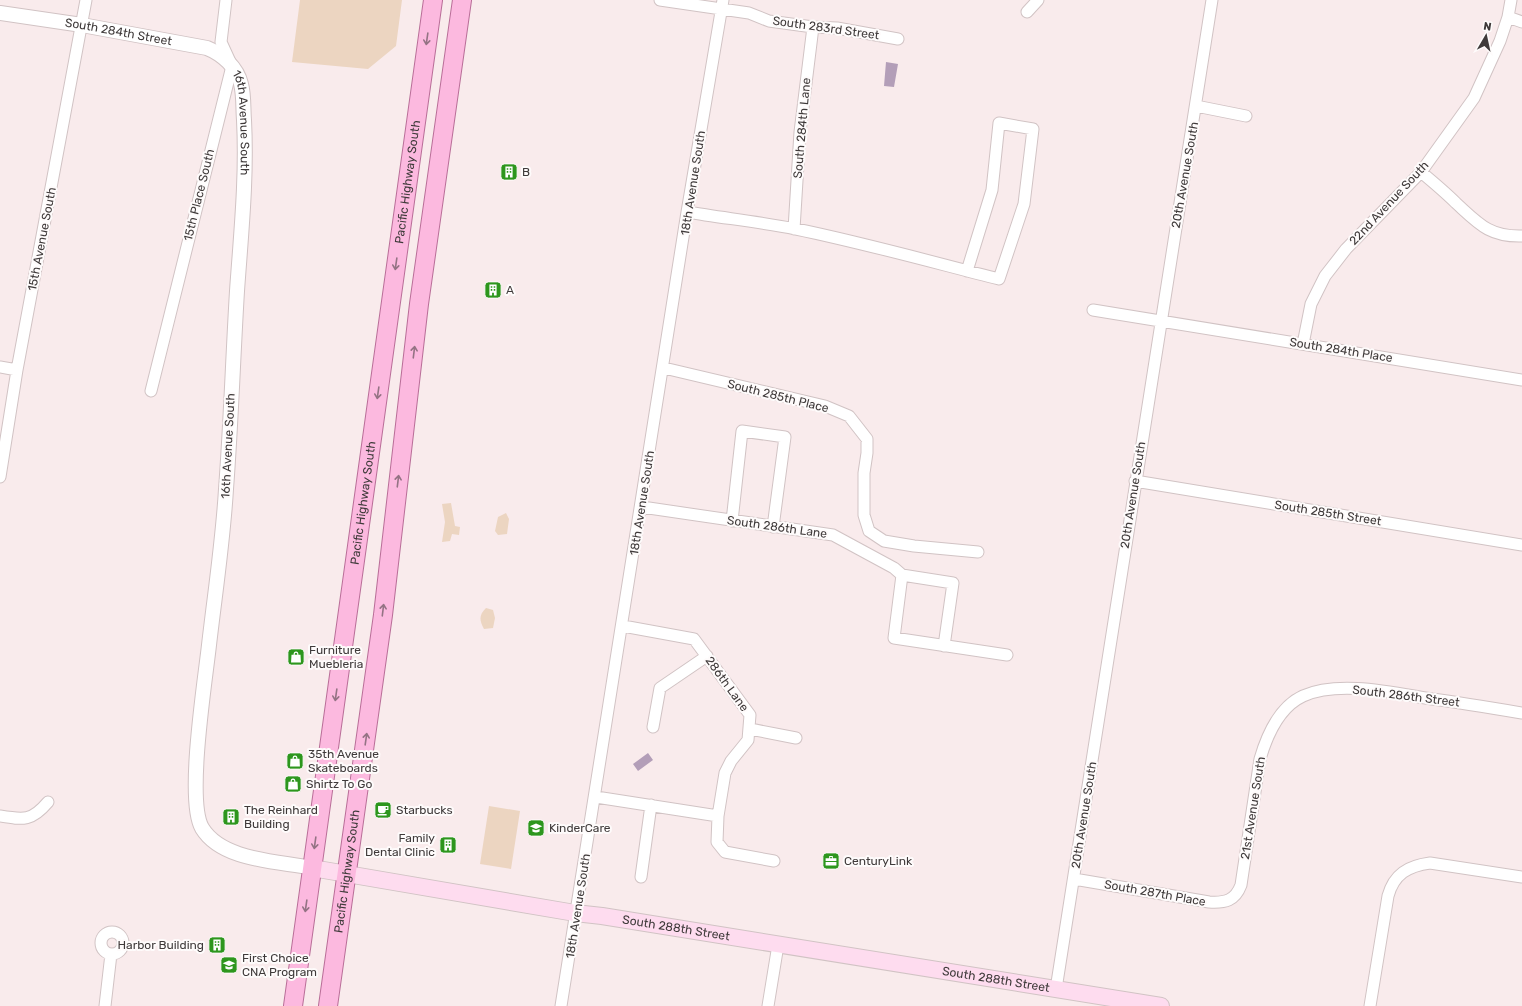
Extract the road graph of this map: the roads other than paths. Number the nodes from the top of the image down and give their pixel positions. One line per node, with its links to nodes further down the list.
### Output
1 (86, 0): 14 (street, 15th Avenue South)
2 (226, 0): 17 (street)
3 (433, 0): 57 (main road, Pacific Highway South, one-way to 57)
4 (462, 0): 58 (main road, Pacific Highway South, one-way to 4)
5 (660, 0): 9 (street, South 283rd Street)
6 (1038, 0): 10 (street)
7 (1212, 0): 18 (street, 20th Avenue South)
8 (1511, 0): 12 (street, 22nd Avenue South)
9 (722, 5): 15 (street, South 283rd Street); 21 (street, 18th Avenue South)
10 (1027, 12)
11 (0, 14): 14 (street, South 284th Street)
12 (1508, 17): 13 (street); 20 (street, 22nd Avenue South)
13 (1522, 22)
14 (82, 25): 17 (street, South 284th Street); 30 (street, 15th Avenue South)
15 (813, 27): 16 (street, South 283rd Street); 22 (street, South 284th Lane)
16 (898, 40)
17 (232, 66): 32 (street, 15th Place South); 55 (street, 16th Avenue South)
18 (1196, 106): 19 (street); 26 (street, 20th Avenue South)
19 (1246, 116)
20 (1421, 172): 23 (street); 27 (street, 22nd Avenue South)
21 (687, 212): 22 (street); 29 (street, 18th Avenue South)
22 (794, 229): 24 (street)
23 (1522, 236)
24 (967, 271): 24 (street)
25 (1093, 310): 26 (street, South 284th Place)
26 (1160, 322): 27 (street, South 284th Place); 34 (street, 20th Avenue South)
27 (1303, 344): 31 (street, South 284th Place)
28 (0, 367): 30 (street)
29 (664, 368): 35 (street, 18th Avenue South); 39 (street, South 285th Place)
30 (17, 370): 33 (street, 15th Avenue South)
31 (1522, 380)
32 (150, 391)
33 (0, 478)
34 (1135, 481): 38 (street, South 285th Street); 61 (street, 20th Avenue South)
35 (642, 507): 36 (street, South 286th Lane); 41 (street, 18th Avenue South)
36 (732, 521): 37 (street, South 286th Lane); 37 (street)
37 (773, 527): 40 (street, South 286th Lane)
38 (1522, 545)
39 (978, 552)
40 (902, 574): 42 (street); 42 (street, South 286th Lane)
41 (623, 626): 44 (street, 286th Lane); 50 (street, 18th Avenue South)
42 (944, 646): 43 (street)
43 (1007, 655)
44 (707, 656): 47 (street); 48 (street, 286th Lane)
45 (1293, 702): 46 (street, South 286th Street); 62 (street, 21st Avenue South)
46 (1522, 712)
47 (653, 727)
48 (750, 729): 49 (street); 54 (street, 286th Lane)
49 (796, 738)
50 (596, 797): 52 (street); 63 (street, 18th Avenue South)
51 (48, 802): 53 (street)
52 (651, 805): 54 (street); 59 (street)
53 (0, 816)
54 (718, 816): 56 (street, 286th Lane)
55 (201, 827): 57 (street, South 288th Street)
56 (774, 861)
57 (312, 868): 58 (main road, South 288th Street); 68 (main road, Pacific Highway South, one-way to 68)
58 (347, 875): 63 (main road, South 288th Street); 69 (main road, Pacific Highway South)
59 (641, 877)
60 (1522, 877): 73 (street)
61 (1074, 879): 62 (street, South 287th Place); 66 (street, 20th Avenue South)
62 (1235, 897)
63 (575, 913): 64 (main road, South 288th Street); 70 (street, 18th Avenue South)
64 (778, 945): 66 (main road, South 288th Street); 71 (street)
65 (111, 954): 67 (street)
66 (1056, 989): 72 (main road, South 288th Street)
67 (105, 1006)
68 (293, 1006)
69 (328, 1006)
70 (561, 1006)
71 (768, 1006)
72 (1161, 1006)
73 (1370, 1006)

